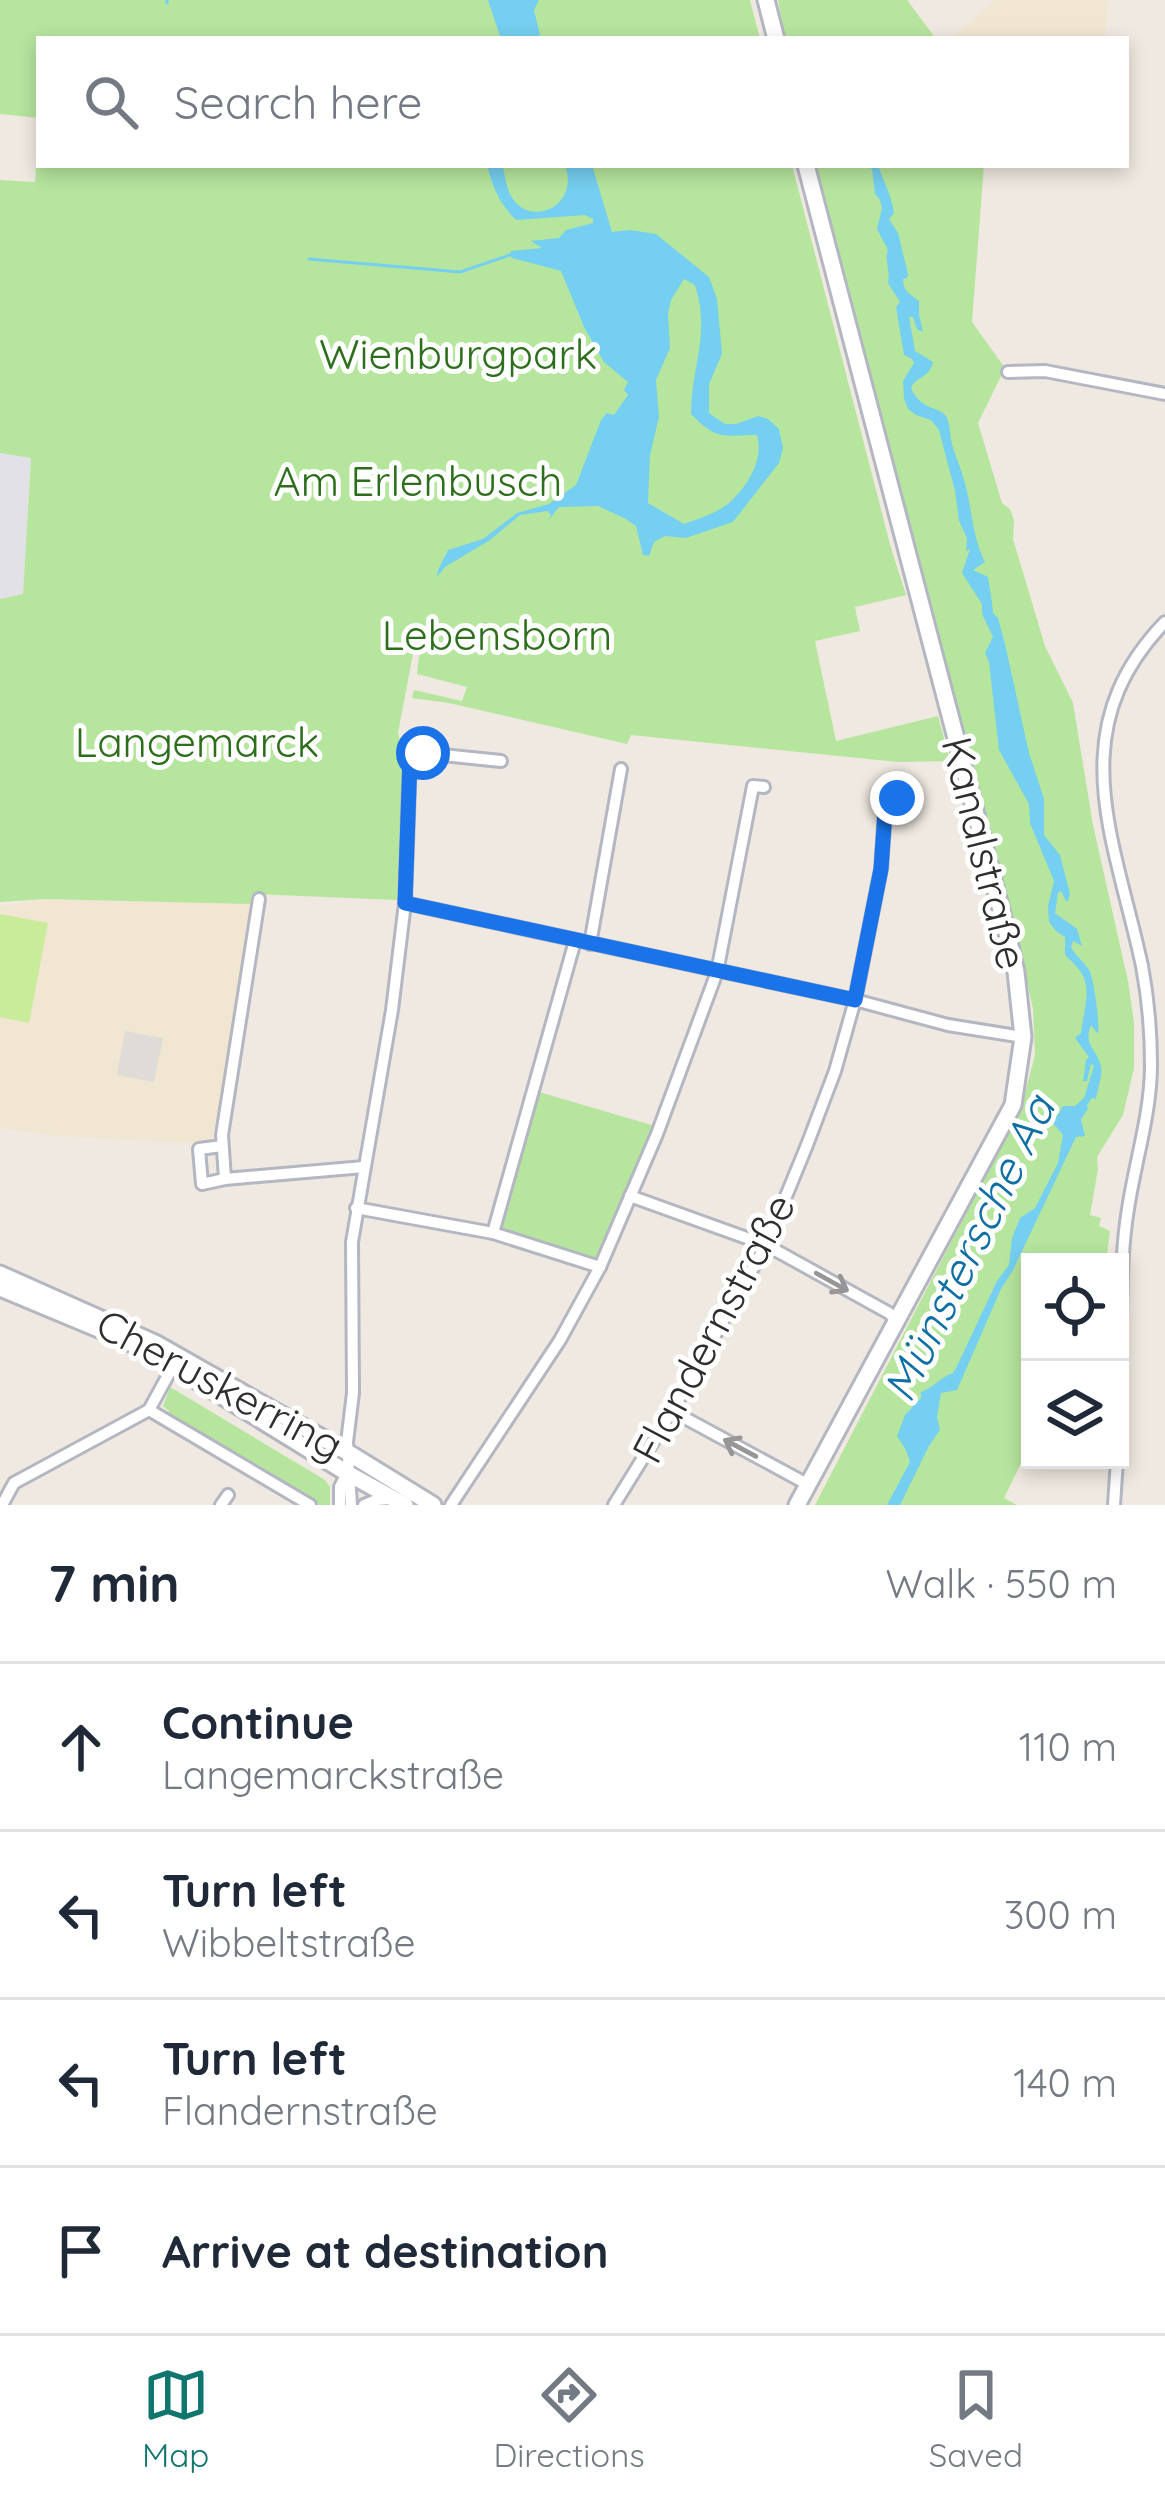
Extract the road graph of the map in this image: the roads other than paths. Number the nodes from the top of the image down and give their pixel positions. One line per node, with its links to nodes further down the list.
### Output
1 (766, 0): 2 (main road)
2 (775, 36)
3 (807, 168): 17 (main road, Kanalstraße)
4 (1008, 372): 5 (street)
5 (1165, 394)
6 (1165, 622): 25 (street)
7 (501, 761): 12 (street)
8 (621, 769): 14 (street)
9 (753, 786): 15 (street)
10 (886, 798): 16 (street, Flandernstraße)
11 (259, 899): 18 (street)
12 (405, 903): 13 (street); 19 (street)
13 (575, 940): 14 (street); 23 (street)
14 (590, 944): 15 (street)
15 (717, 972): 16 (street); 21 (street)
16 (855, 1000): 17 (street); 24 (street, Flandernstraße)
17 (1023, 1036): 29 (main road, Kanalstraße)
18 (222, 1145): 20 (street); 20 (street)
19 (364, 1167): 20 (street); 22 (street)
20 (225, 1179)
21 (630, 1196): 24 (street); 26 (street)
22 (356, 1208): 23 (street); 33 (street)
23 (493, 1233): 26 (street)
24 (766, 1245): 29 (street, one-way to 29); 32 (street, Flandernstraße)
25 (1123, 1253)
26 (600, 1267): 44 (street)
27 (0, 1274): 33 (main road, Cheruskerring)
28 (0, 1288): 30 (main road, Cheruskerring)
29 (896, 1320): 36 (main road, Kanalstraße)
30 (173, 1366): 31 (street); 35 (main road, Cheruskerring)
31 (149, 1410): 38 (street); 39 (street, Cheruskerring)
32 (672, 1411): 36 (street, one-way to 32); 45 (street, Flandernstraße)
33 (347, 1452): 35 (street); 43 (main road, Cheruskerring)
34 (1116, 1469): 47 (street)
35 (347, 1473): 37 (main road, Cheruskerring); 40 (street); 41 (street)
36 (807, 1484): 46 (main road, Kanalstraße)
37 (402, 1503): 42 (street)
38 (2, 1505)
39 (310, 1505)
40 (340, 1505)
41 (351, 1505)
42 (364, 1505)
43 (433, 1505)
44 (452, 1505)
45 (614, 1505)
46 (797, 1505)
47 (1114, 1505)

